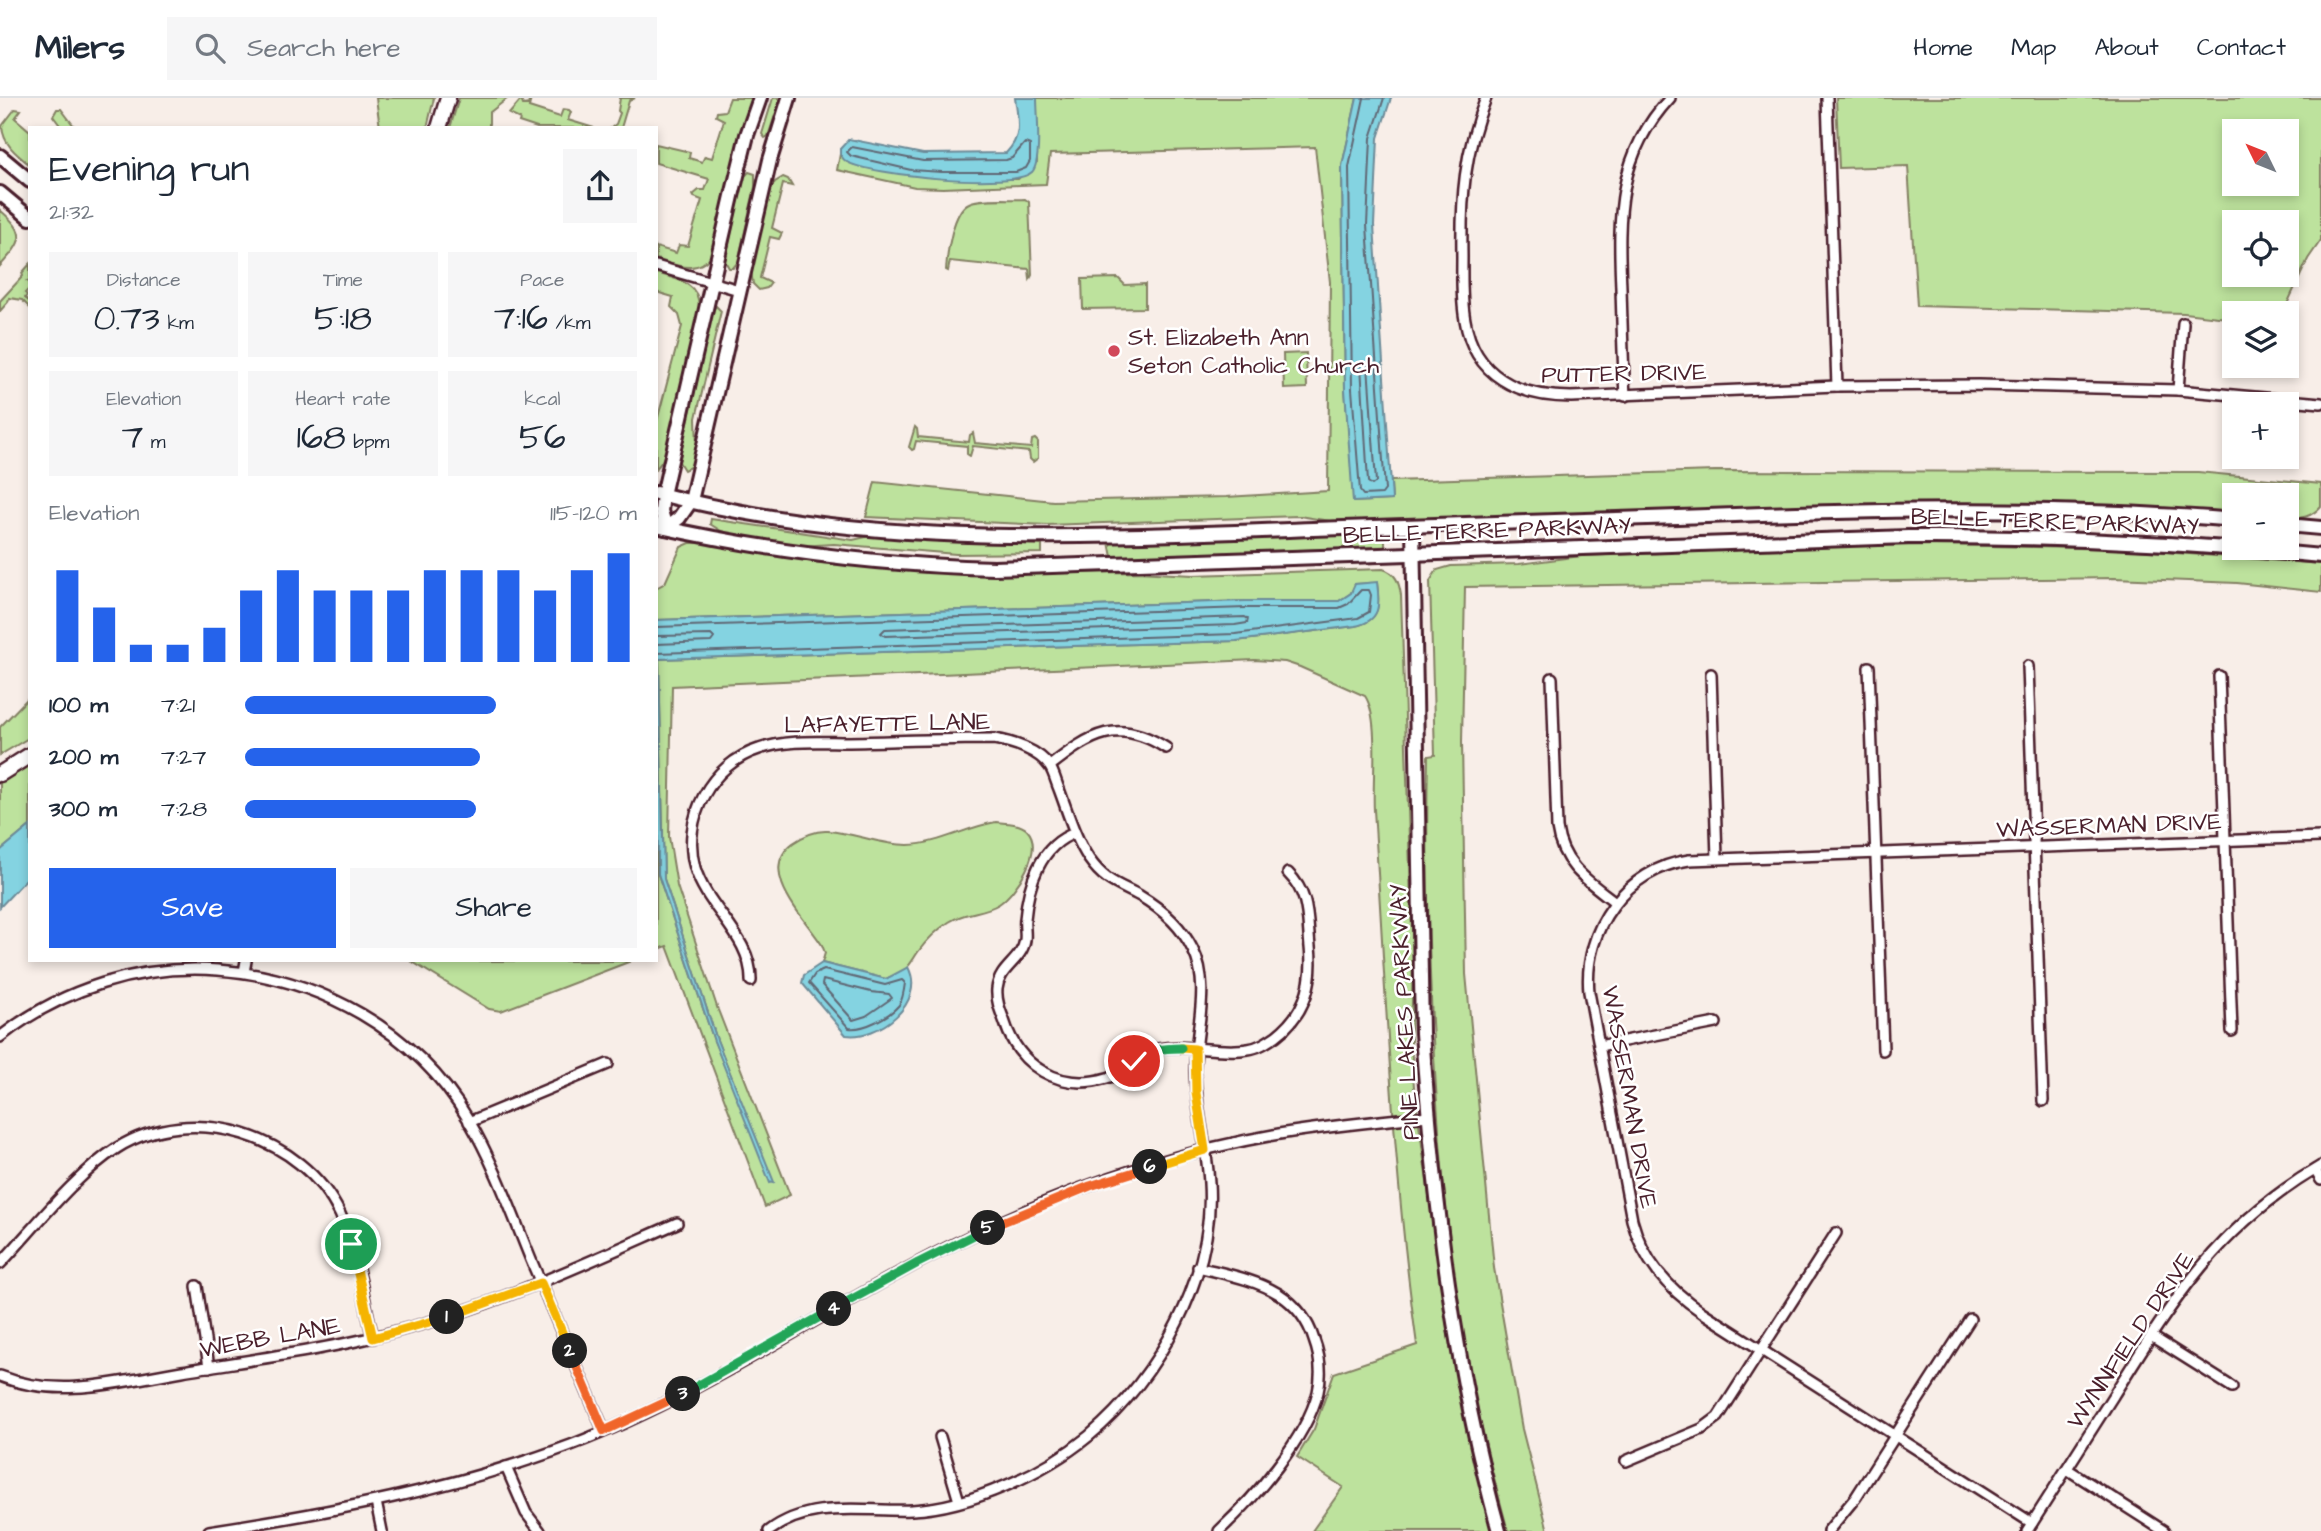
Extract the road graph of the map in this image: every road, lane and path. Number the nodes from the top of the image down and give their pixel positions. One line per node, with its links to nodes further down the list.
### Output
1 (449, 98): 7 (main road)
2 (760, 98): 13 (main road)
3 (789, 98): 14 (main road)
4 (1486, 98): 18 (street, PUTTER DRIVE)
5 (1670, 98): 18 (street)
6 (1828, 98): 16 (street)
7 (440, 126)
8 (0, 156): 9 (main road)
9 (28, 179)
10 (0, 193): 11 (main road)
11 (28, 216)
12 (658, 267): 13 (street)
13 (712, 284): 14 (street); 20 (main road)
14 (739, 290): 21 (main road)
15 (2183, 323): 17 (street)
16 (1838, 386): 17 (street, PUTTER DRIVE); 18 (street, PUTTER DRIVE)
17 (2178, 390): 19 (street, PUTTER DRIVE)
18 (1625, 396)
19 (2321, 403)
20 (660, 494): 21 (main road, BELLE TERRE PARKWAY); 24 (main road)
21 (691, 501): 24 (main road); 25 (main road, BELLE TERRE PARKWAY)
22 (2222, 519): 25 (main road, BELLE TERRE PARKWAY)
23 (2299, 526): 26 (main road)
24 (661, 527): 27 (main road, BELLE TERRE PARKWAY)
25 (1413, 527): 27 (main road, PINE LAKES PARKWAY)
26 (2321, 528)
27 (1414, 554): 28 (main road, BELLE TERRE PARKWAY); 57 (main road, PINE LAKES PARKWAY)
28 (2321, 556)
29 (2028, 666): 41 (street)
30 (1869, 667): 42 (street)
31 (1711, 674): 43 (street)
32 (2219, 676): 40 (street)
33 (1552, 678): 45 (street)
34 (1166, 748): 36 (street)
35 (28, 756): 37 (main road)
36 (1050, 766): 38 (street); 48 (street, LAFAYETTE LANE)
37 (0, 774)
38 (1075, 833): 53 (street); 53 (street)
39 (2321, 837): 40 (street, WASSERMAN DRIVE)
40 (2224, 841): 41 (street, WASSERMAN DRIVE); 50 (street)
41 (2034, 847): 42 (street, WASSERMAN DRIVE); 56 (street)
42 (1875, 852): 43 (street, WASSERMAN DRIVE); 54 (street)
43 (1717, 858): 45 (street, WASSERMAN DRIVE)
44 (1289, 873): 53 (street)
45 (1615, 902): 52 (street, WASSERMAN DRIVE)
46 (246, 962): 47 (street)
47 (244, 972): 51 (street); 58 (street)
48 (751, 981)
49 (1716, 1023): 52 (street)
50 (2232, 1031)
51 (0, 1037)
52 (1599, 1046): 71 (street, WASSERMAN DRIVE)
53 (1195, 1049): 59 (street)
54 (1883, 1050)
55 (608, 1064): 58 (street)
56 (2043, 1101)
57 (1428, 1116): 59 (street); 90 (main road, PINE LAKES PARKWAY)
58 (470, 1122): 66 (street)
59 (1205, 1150): 65 (street); 75 (street)
60 (2318, 1168): 61 (street); 69 (street, WYNNFIELD DRIVE)
61 (2321, 1180)
62 (677, 1223): 66 (street, WEBB LANE)
63 (1836, 1233): 71 (street)
64 (0, 1264): 70 (street)
65 (1198, 1267): 81 (street); 89 (street)
66 (541, 1283): 70 (street, WEBB LANE); 75 (street)
67 (197, 1286): 72 (street)
68 (1970, 1318): 76 (street)
69 (2151, 1336): 74 (street); 80 (street, WYNNFIELD DRIVE)
70 (373, 1338): 72 (street, WEBB LANE)
71 (1762, 1349): 76 (street, WASSERMAN DRIVE); 78 (street)
72 (209, 1367): 73 (street, WEBB LANE)
73 (0, 1376)
74 (2232, 1387)
75 (604, 1431): 79 (street)
76 (1896, 1435): 83 (street, WASSERMAN DRIVE); 91 (street)
77 (940, 1437): 81 (street)
78 (1626, 1461)
79 (506, 1467): 82 (street); 87 (street)
80 (2067, 1469): 83 (street, WYNNFIELD DRIVE); 92 (street)
81 (958, 1501): 88 (street)
82 (376, 1502): 84 (street); 86 (street)
83 (2029, 1527)
84 (235, 1529): 85 (street)
85 (209, 1531)
86 (382, 1531)
87 (540, 1531)
88 (769, 1531)
89 (1219, 1531)
90 (1499, 1531)
91 (1828, 1531)
92 (2164, 1531)

